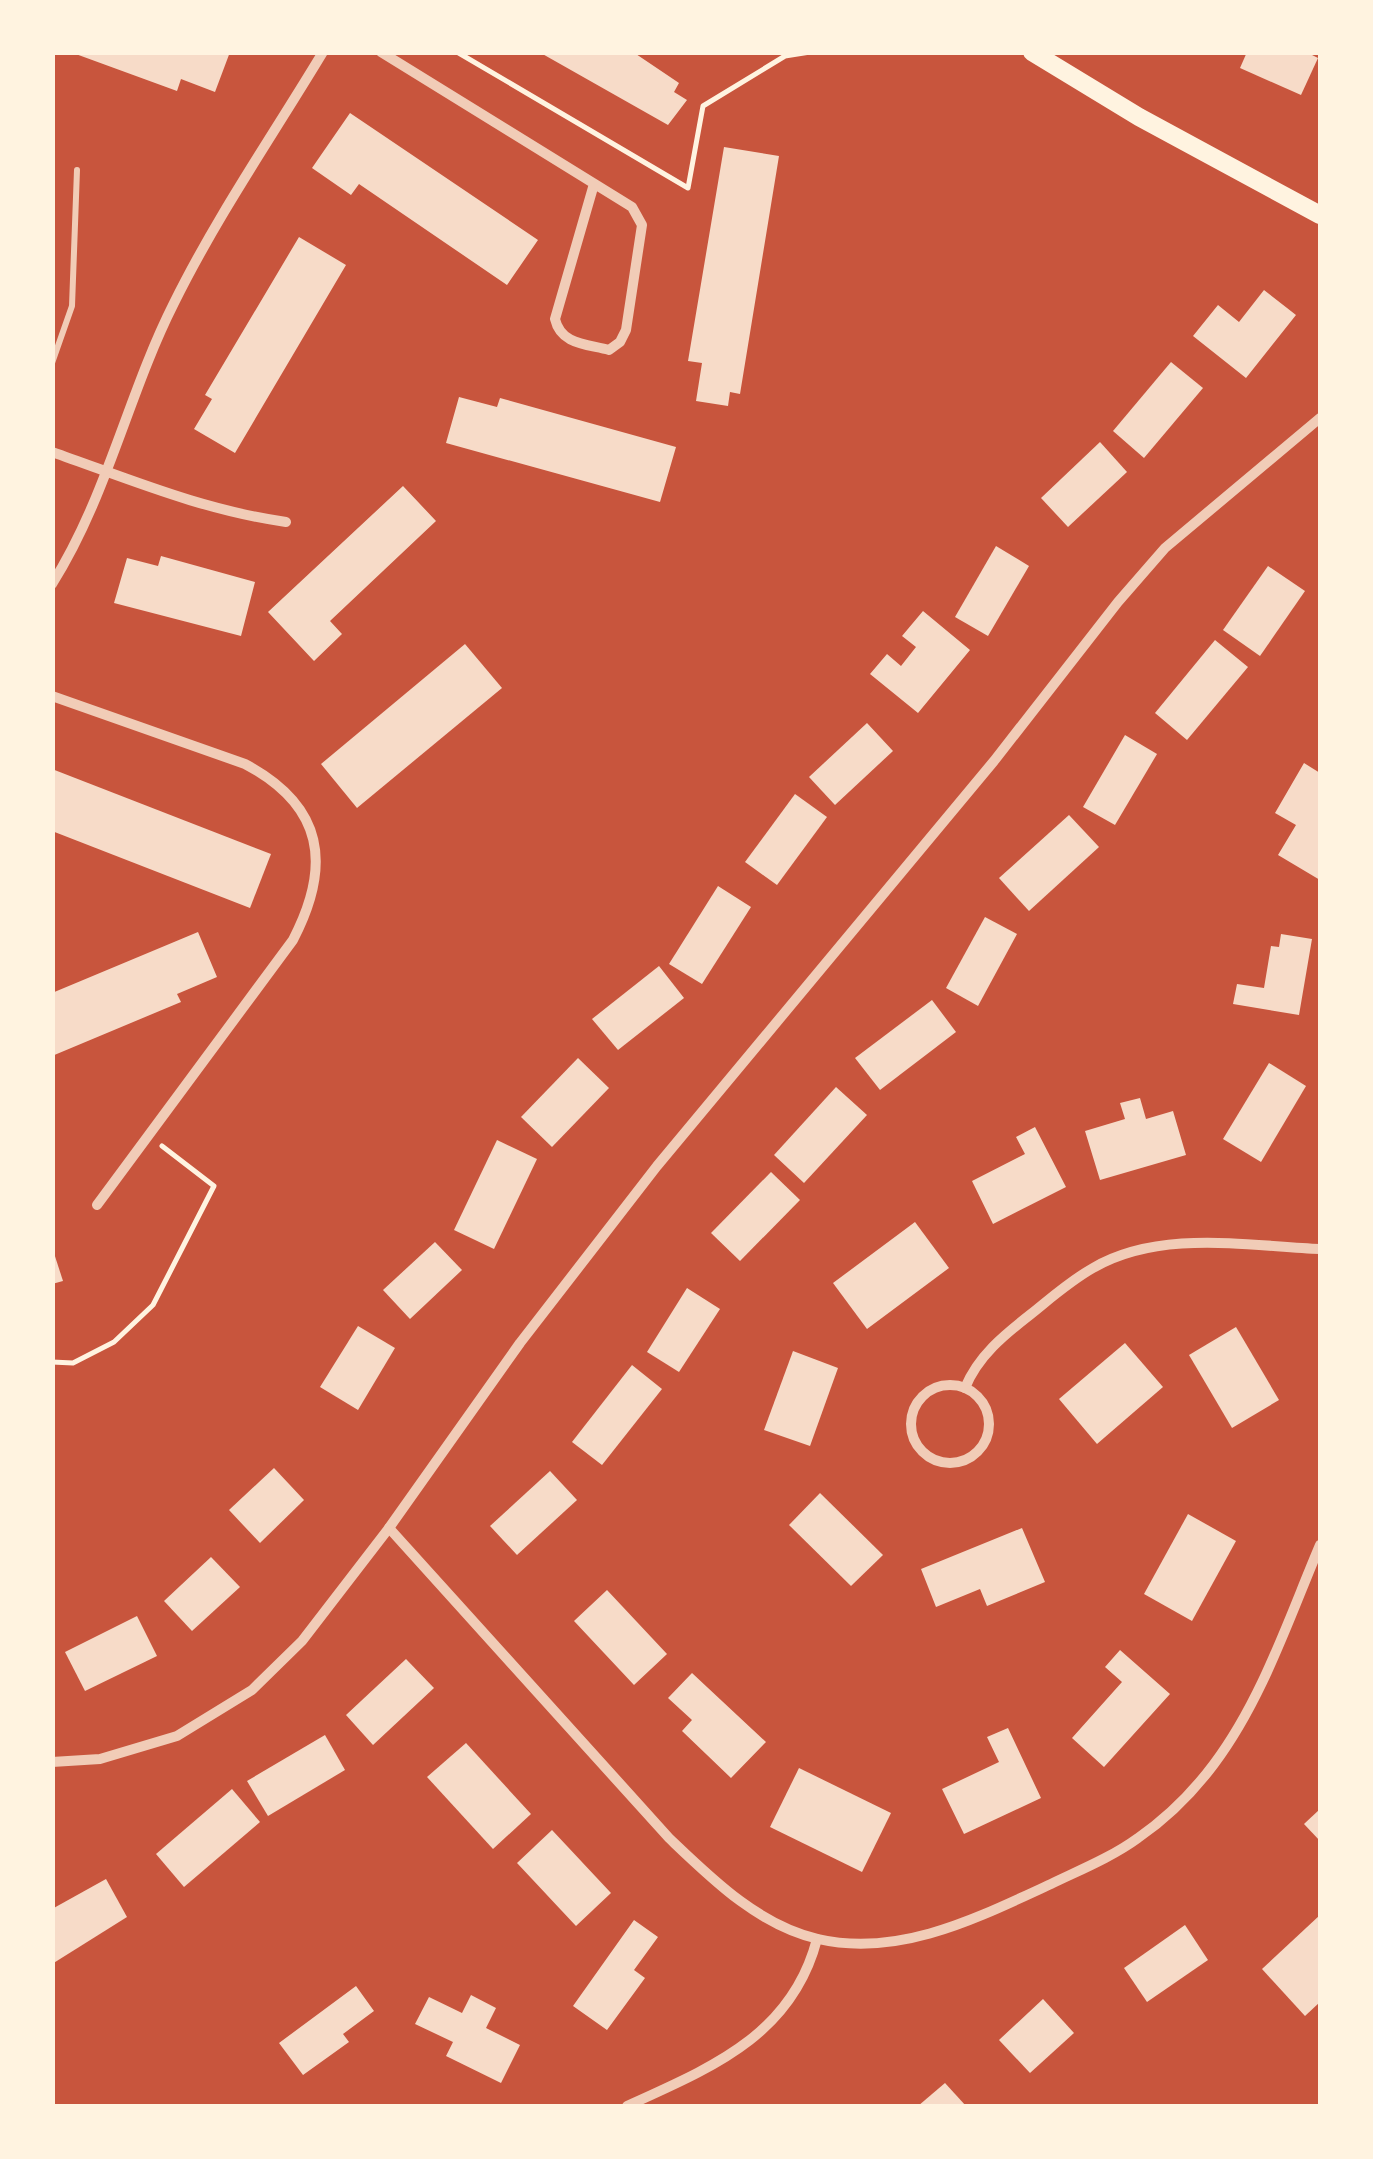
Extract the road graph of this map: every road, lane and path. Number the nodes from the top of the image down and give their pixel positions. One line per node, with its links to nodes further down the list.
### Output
1 (323, 52): 12 (street)
2 (382, 52): 7 (street)
3 (457, 52): 4 (path)
4 (810, 52)
5 (1032, 52): 8 (main road)
6 (77, 170): 9 (lane)
7 (594, 184): 7 (street)
8 (1320, 215)
9 (52, 363)
10 (1320, 418): 21 (street)
11 (52, 452): 12 (street)
12 (107, 471): 13 (street); 14 (street)
13 (286, 522)
14 (52, 584)
15 (52, 696): 16 (street)
16 (147, 1136): 17 (street); 19 (path)
17 (97, 1205)
18 (1320, 1249): 20 (street)
19 (52, 1362)
20 (965, 1388): 20 (street)
21 (389, 1528): 23 (street); 24 (street)
22 (1320, 1545): 24 (street)
23 (52, 1762)
24 (817, 1939): 25 (street)
25 (627, 2106)

